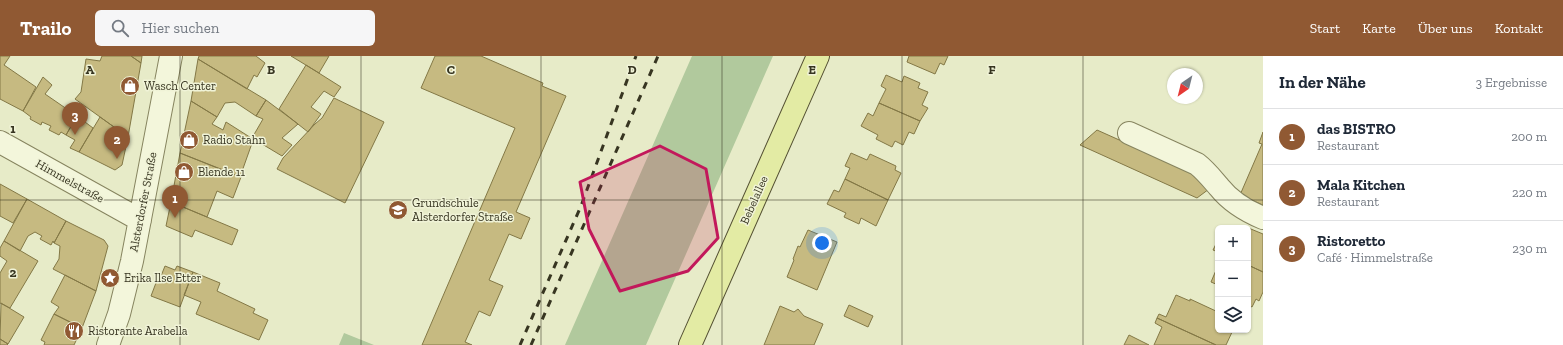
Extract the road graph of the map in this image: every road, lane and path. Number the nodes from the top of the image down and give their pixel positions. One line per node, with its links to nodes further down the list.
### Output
1 (171, 56): 6 (street, Alsterdorfer Straße)
2 (818, 56): 8 (main road, Bebelallee)
3 (1129, 133): 5 (street)
4 (0, 142): 6 (street, Himmelstraße)
5 (1263, 218)
6 (140, 220): 7 (street, Alsterdorfer Straße)
7 (108, 345)
8 (690, 345)

